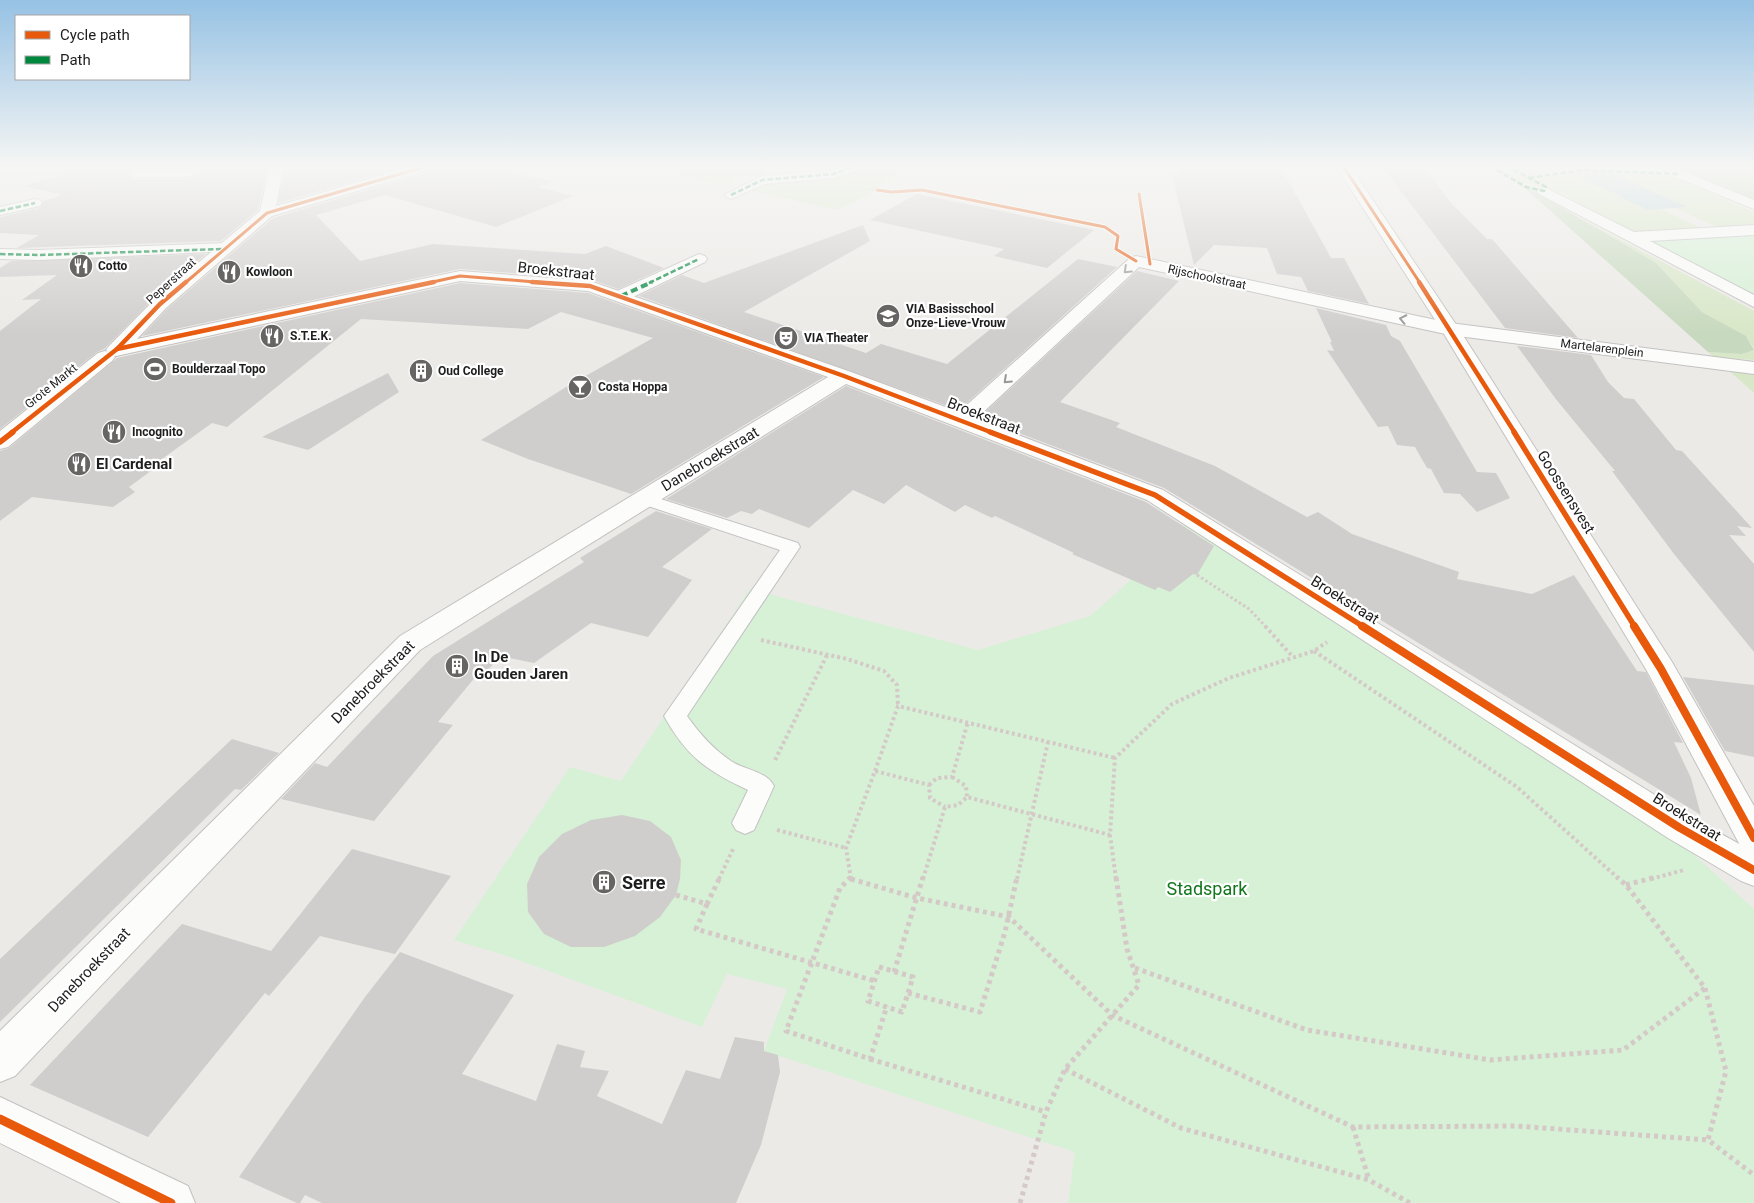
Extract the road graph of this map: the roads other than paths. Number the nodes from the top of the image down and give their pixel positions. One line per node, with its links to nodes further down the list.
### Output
1 (257, 222): 6 (street, Peperstraat)
2 (1380, 222): 11 (street, Goossensvest)
3 (1603, 222): 5 (street)
4 (1754, 230): 5 (street)
5 (1631, 237): 10 (street)
6 (226, 248): 7 (street); 12 (street, Peperstraat)
7 (0, 254)
8 (699, 259): 9 (street)
9 (621, 296): 12 (street, Broekstraat); 14 (street, Broekstraat)
10 (1754, 302)
11 (1450, 329): 13 (street, Martelarenplein); 15 (street, Rijschoolstraat, one-way to 15); 19 (street, Goossensvest)
12 (111, 353): 16 (street, Grote Markt)
13 (1754, 368)
14 (844, 376): 15 (street, Broekstraat); 17 (street, Danebroekstraat)
15 (962, 421): 19 (street, Broekstraat)
16 (0, 442)
17 (645, 499): 18 (lane); 20 (street, Danebroekstraat)
18 (745, 823)
19 (1745, 855)
20 (0, 1061)
21 (0, 1119): 22 (street)
22 (171, 1203)

